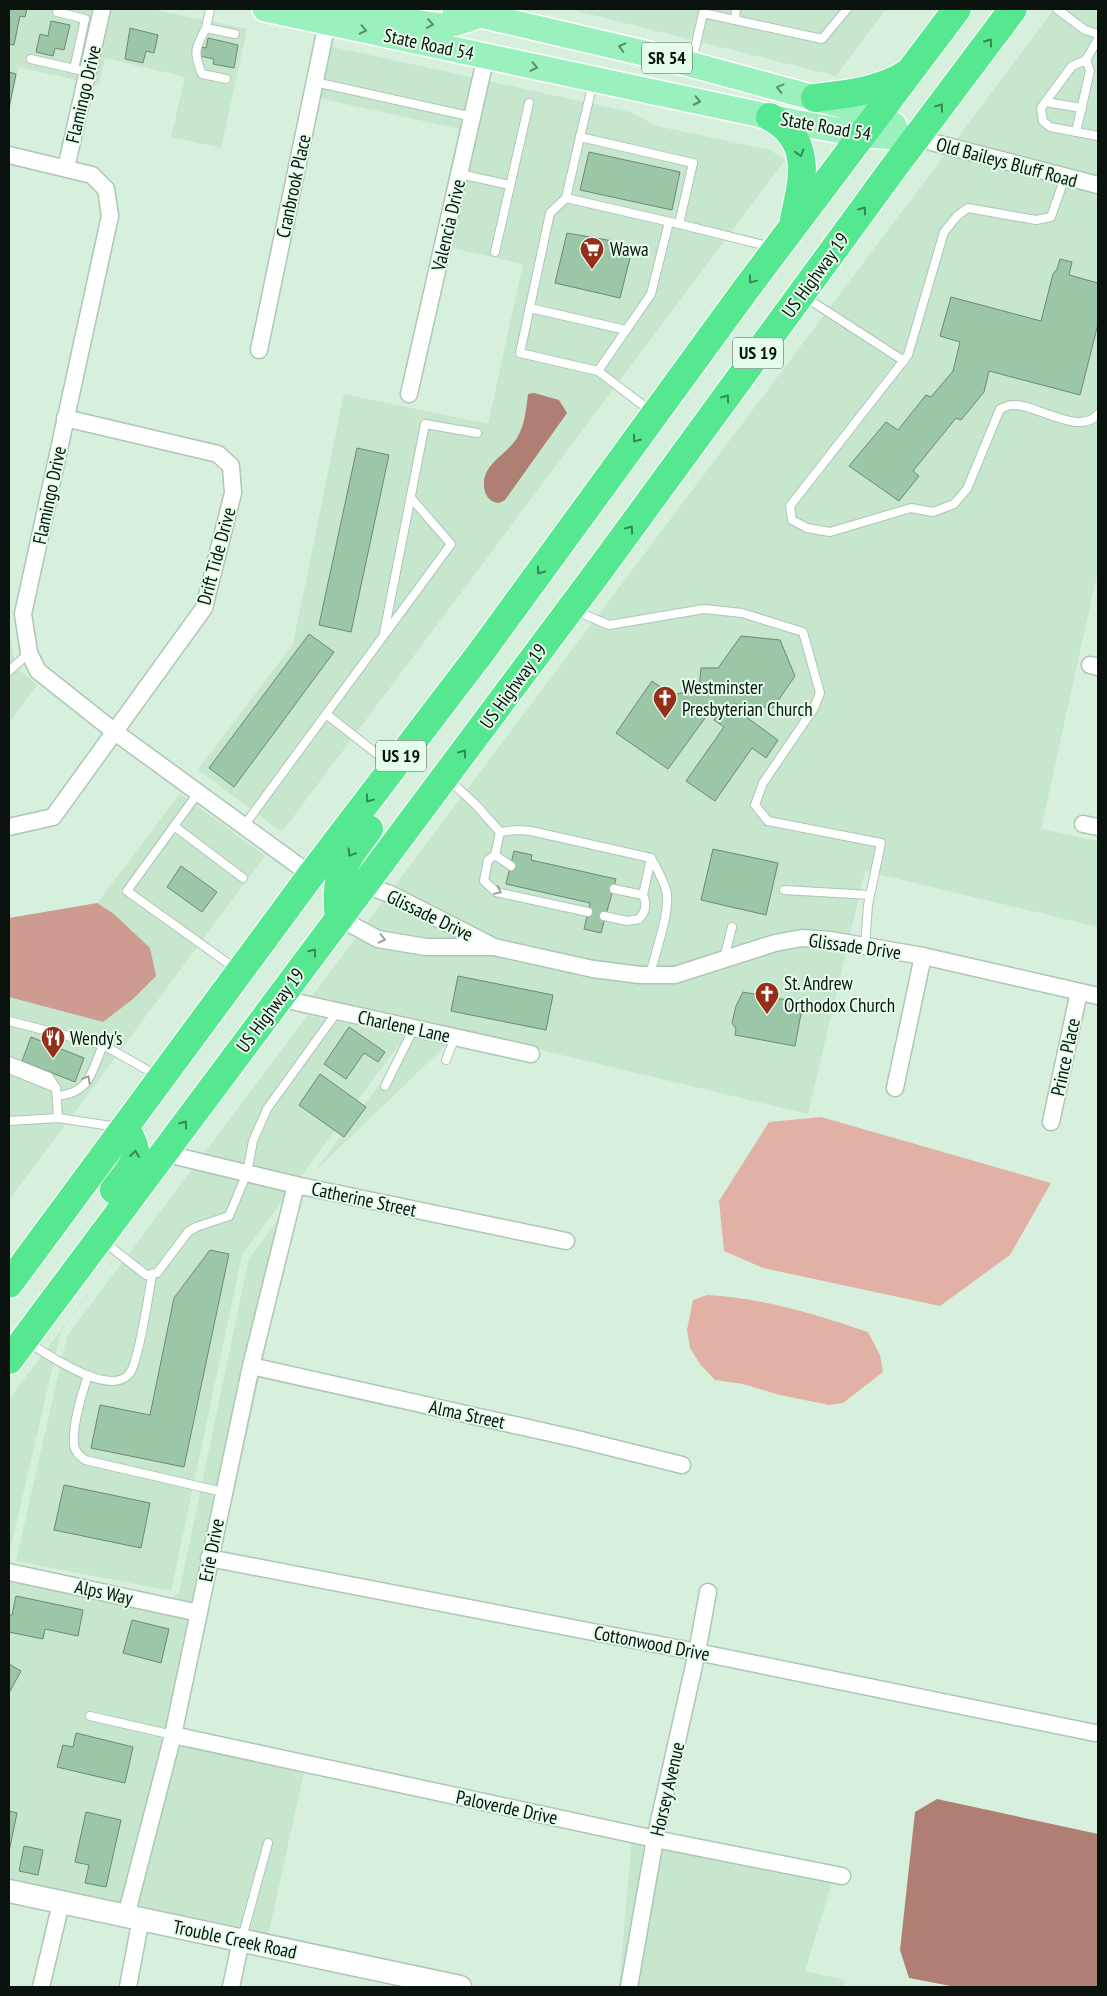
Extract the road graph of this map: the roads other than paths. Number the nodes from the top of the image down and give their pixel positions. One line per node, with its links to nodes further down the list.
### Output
1 (210, 9): 15 (lane)
2 (265, 9): 14 (main road, State Road 54 / SR 54)
3 (455, 9): 11 (main road, State Road 54 / SR 54)
4 (736, 9): 13 (lane)
5 (847, 9): 13 (lane)
6 (957, 9): 24 (highway, US 19)
7 (1013, 9): 38 (highway, US Highway 19 / US 19, one-way to 7)
8 (1056, 9): 17 (lane)
9 (702, 11): 13 (lane); 22 (lane)
10 (57, 12): 12 (lane)
11 (483, 12): 14 (main road, one-way to 11); 22 (main road, State Road 54 / SR 54, one-way to 11)
12 (95, 16): 23 (street, Flamingo Drive)
13 (735, 20)
14 (321, 21): 19 (main road, State Road 54 / SR 54, one-way to 19); 27 (street, Cranbrook Place)
15 (206, 28): 16 (lane); 25 (lane)
16 (235, 34)
17 (1098, 34)
18 (1098, 39): 21 (lane)
19 (486, 56): 26 (main road, State Road 54 / SR 54, one-way to 26); 32 (street, Valencia Drive)
20 (31, 59): 23 (lane)
21 (1086, 60): 29 (lane); 31 (lane)
22 (691, 64): 28 (main road, State Road 54 / SR 54, one-way to 22)
23 (81, 70): 40 (street, Flamingo Drive)
24 (911, 71): 28 (highway); 34 (highway, US 19)
25 (226, 79)
26 (594, 79): 33 (main road, State Road 54 / SR 54, one-way to 33); 37 (lane)
27 (315, 82): 32 (lane); 53 (street, Cranbrook Place)
28 (815, 98): 34 (main road, State Road 54 / SR 54)
29 (1046, 102): 31 (lane); 35 (lane)
30 (529, 103): 43 (lane)
31 (1082, 108): 35 (lane)
32 (473, 117): 41 (street, Valencia Drive)
33 (770, 117): 34 (main road, State Road 54 / SR 54); 48 (highway, one-way to 48)
34 (870, 125): 38 (main road, State Road 54 / SR 54); 48 (highway, US 19)
35 (1076, 132): 36 (lane)
36 (1098, 136)
37 (580, 137): 45 (lane); 47 (lane)
38 (916, 138): 42 (street, Old Baileys Bluff Road); 50 (highway, US Highway 19 / US 19, one-way to 38)
39 (9, 155): 40 (street)
40 (66, 168): 59 (street, Flamingo Drive)
41 (460, 174): 43 (lane); 56 (street, Valencia Drive)
42 (1065, 177): 44 (street, Old Baileys Bluff Road); 54 (lane)
43 (510, 185): 49 (lane)
44 (1098, 185)
45 (566, 198): 46 (lane); 51 (lane)
46 (669, 222): 47 (lane); 52 (lane)
47 (679, 224): 48 (lane)
48 (784, 238): 57 (highway, US 19, one-way to 57)
49 (495, 252)
50 (801, 295): 54 (lane); 62 (highway, US Highway 19 / US 19, one-way to 50)
51 (530, 308): 52 (lane); 55 (lane)
52 (626, 330): 55 (lane)
53 (259, 350)
54 (904, 361): 58 (lane)
55 (598, 371): 57 (lane)
56 (408, 394)
57 (654, 413): 64 (highway, US 19, one-way to 64)
58 (1098, 414)
59 (65, 418): 65 (street, Flamingo Drive); 68 (street, Drift Tide Drive)
60 (477, 433): 61 (lane)
61 (411, 498): 63 (lane); 63 (lane)
62 (570, 608): 70 (highway, US Highway 19 / US 19, one-way to 62); 85 (lane)
63 (384, 635): 67 (lane)
64 (482, 652): 69 (highway, US 19); 88 (highway, one-way to 88)
65 (28, 653): 66 (lane); 68 (street, Flamingo Drive)
66 (9, 671)
67 (326, 714): 69 (lane); 74 (lane)
68 (115, 732): 71 (street, Flamingo Drive); 73 (street, Drift Tide Drive)
69 (393, 766): 79 (highway, US 19, one-way to 79)
70 (445, 777): 75 (lane); 81 (highway, US Highway 19 / US 19)
71 (198, 793): 72 (lane); 74 (street, Flamingo Drive)
72 (174, 826): 80 (lane); 94 (lane)
73 (9, 827)
74 (243, 827): 79 (street, Flamingo Drive)
75 (500, 832): 76 (lane); 77 (lane)
76 (495, 855): 78 (lane); 86 (lane, one-way to 86)
77 (651, 858): 84 (lane); 95 (lane)
78 (511, 866)
79 (311, 874): 94 (highway, US 19)
80 (243, 878)
81 (366, 886): 88 (highway, US Highway 19 / US 19); 90 (street, Glissade Drive)
82 (614, 889): 84 (lane)
83 (784, 890): 85 (lane)
84 (643, 895): 87 (lane)
85 (870, 895): 91 (lane)
86 (588, 912)
87 (604, 916)
88 (338, 918): 90 (street, Glissade Drive, one-way to 90); 98 (highway, US Highway 19 / US 19, one-way to 88)
89 (732, 927): 93 (lane)
90 (494, 947): 95 (street, Glissade Drive)
91 (865, 947): 92 (street, Glissade Drive); 93 (street, Glissade Drive)
92 (923, 956): 96 (street, Glissade Drive); 110 (street)
93 (724, 959): 95 (street, Glissade Drive)
94 (240, 972): 108 (highway, US 19)
95 (650, 975)
96 (1079, 992): 97 (street, Glissade Drive); 114 (street, Prince Place)
97 (1098, 996)
98 (278, 998): 99 (street, Charlene Lane); 116 (highway, US Highway 19 / US 19, one-way to 98)
99 (338, 1011): 101 (street, Charlene Lane); 117 (lane)
100 (9, 1021): 103 (lane)
101 (414, 1028): 102 (street, Charlene Lane); 109 (lane)
102 (455, 1037): 104 (street, Charlene Lane); 105 (lane)
103 (103, 1046): 108 (lane); 111 (lane, one-way to 103)
104 (531, 1054)
105 (446, 1060)
106 (9, 1061): 111 (lane)
107 (9, 1069): 111 (lane)
108 (162, 1078): 115 (highway, US 19)
109 (385, 1086)
110 (895, 1088)
111 (56, 1092): 112 (lane)
112 (58, 1118): 113 (lane); 115 (lane)
113 (9, 1121)
114 (1051, 1122)
115 (125, 1128): 122 (highway, US 19); 123 (highway, one-way to 115)
116 (163, 1153): 117 (street, Catherine Street); 119 (highway, US Highway 19 / US 19)
117 (246, 1173): 118 (street, Catherine Street); 121 (lane)
118 (296, 1185): 120 (street, Catherine Street); 124 (street, Erie Drive)
119 (100, 1238): 121 (lane); 123 (highway, US Highway 19 / US 19)
120 (566, 1241)
121 (152, 1275): 125 (lane)
122 (9, 1284)
123 (14, 1346): 125 (lane)
124 (251, 1366): 126 (street, Alma Street); 127 (street, Erie Drive)
125 (88, 1376): 127 (lane)
126 (682, 1465)
127 (223, 1492): 128 (street, Erie Drive)
128 (209, 1558): 131 (street, Erie Drive); 132 (street, Cottonwood Drive)
129 (9, 1572): 131 (street, Alps Way)
130 (708, 1592): 132 (street, Horsey Avenue)
131 (199, 1613): 135 (street, Erie Drive)
132 (697, 1652): 134 (street, Cottonwood Drive); 136 (street, Horsey Avenue)
133 (90, 1716): 135 (lane)
134 (1095, 1733)
135 (173, 1735): 136 (street, Paloverde Drive); 141 (street, Erie Drive)
136 (655, 1839): 138 (street, Paloverde Drive); 147 (street, Horsey Avenue)
137 (268, 1843): 142 (lane)
138 (842, 1876)
139 (9, 1891): 140 (street, Trouble Creek Road)
140 (61, 1903): 141 (street, Trouble Creek Road); 143 (street)
141 (134, 1917): 142 (street, Trouble Creek Road); 144 (street, Erie Drive)
142 (241, 1940): 145 (street); 146 (street, Trouble Creek Road)
143 (40, 1987)
144 (128, 1987)
145 (231, 1987)
146 (460, 1987)
147 (629, 1987)

